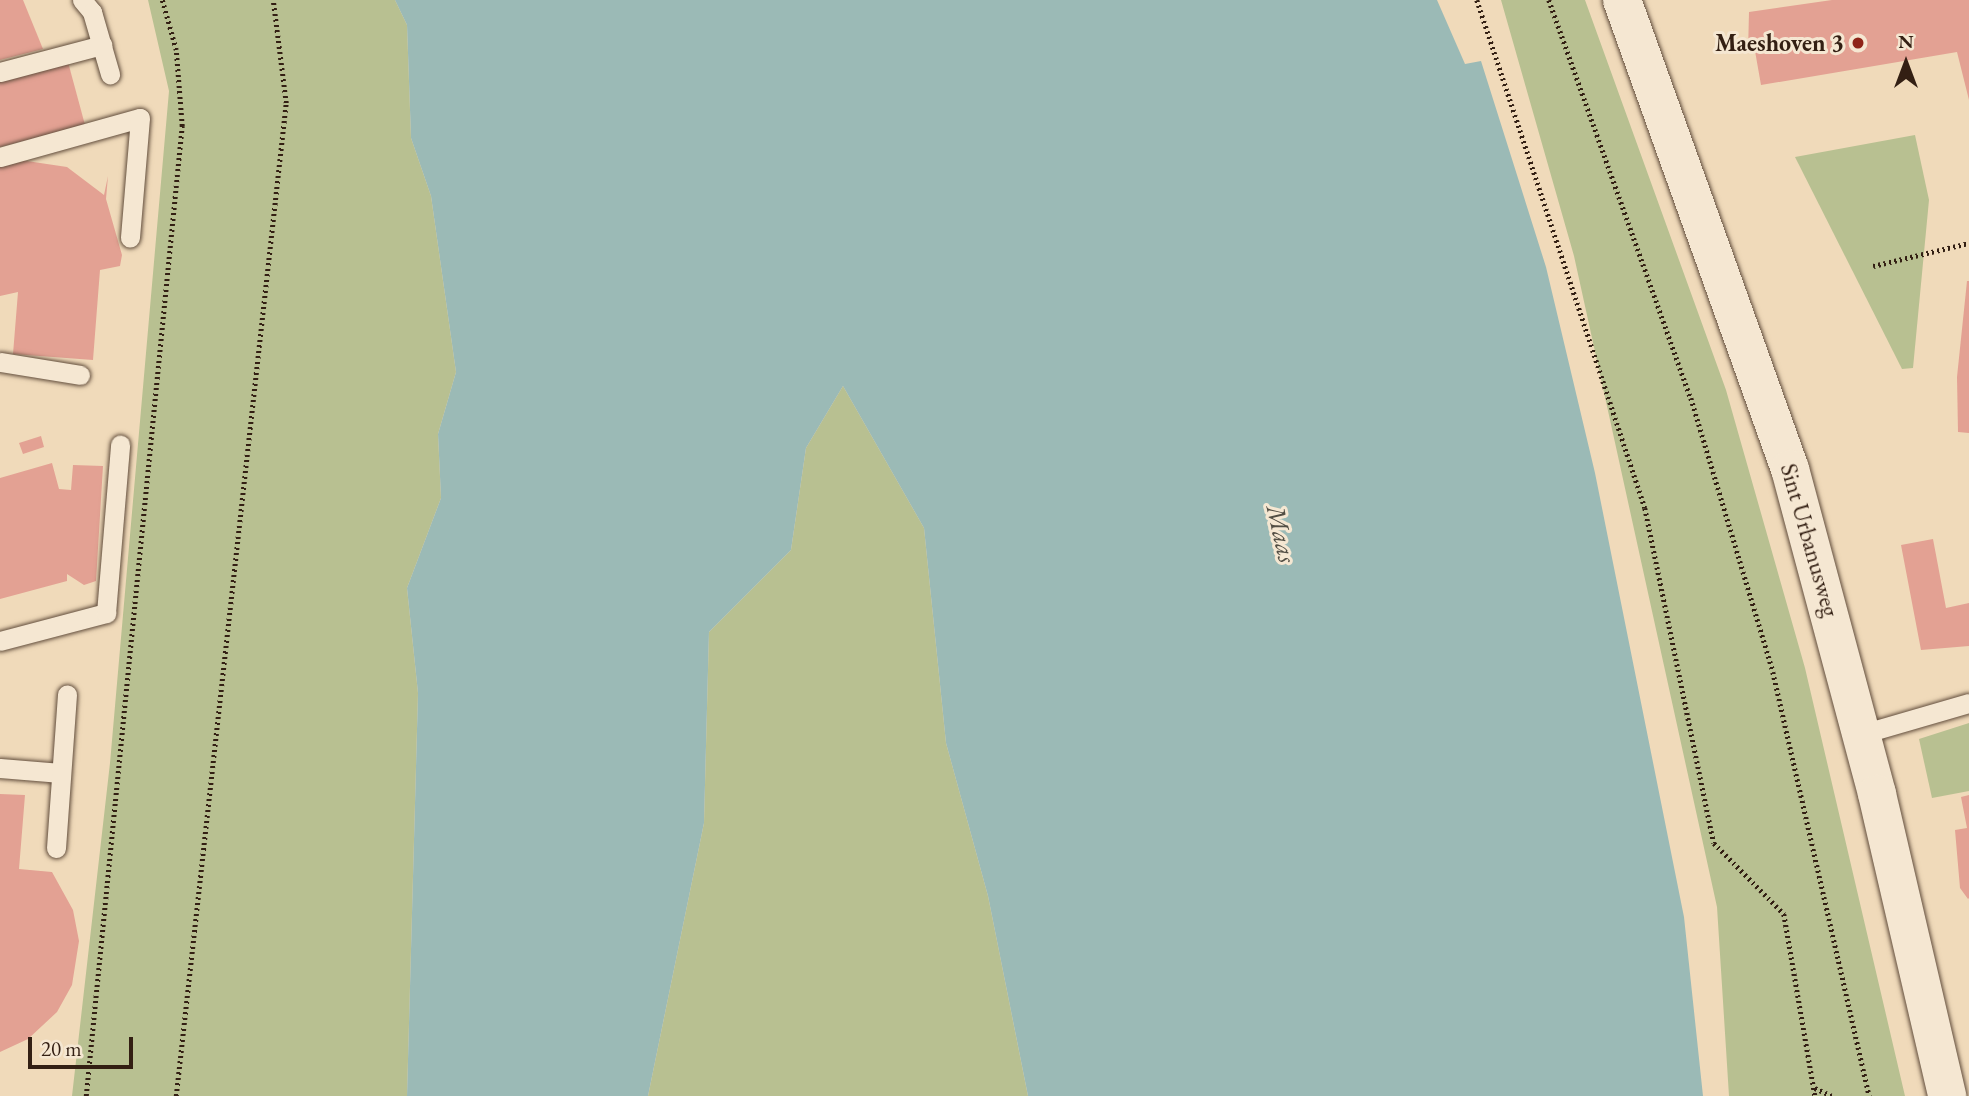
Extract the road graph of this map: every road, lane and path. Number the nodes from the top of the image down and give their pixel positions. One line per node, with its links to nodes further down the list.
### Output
1 (82, 0): 6 (lane)
2 (274, 0): 24 (path)
3 (1477, 0): 23 (path)
4 (1549, 0): 27 (path)
5 (1622, 0): 19 (street, Sint Urbanusweg)
6 (102, 45): 7 (lane); 8 (lane)
7 (0, 72)
8 (110, 74)
9 (0, 157): 10 (lane)
10 (131, 238)
11 (1969, 243): 12 (path)
12 (1873, 265)
13 (0, 362): 14 (lane)
14 (80, 375)
15 (120, 445): 16 (lane)
16 (0, 640)
17 (66, 694): 21 (lane)
18 (1969, 703): 19 (lane)
19 (1862, 734): 28 (street, Sint Urbanusweg)
20 (0, 768): 21 (lane)
21 (61, 773): 22 (lane)
22 (56, 848)
23 (1814, 1087): 25 (path); 26 (path)
24 (176, 1096)
25 (1815, 1096)
26 (1832, 1096)
27 (1869, 1096)
28 (1947, 1096)

